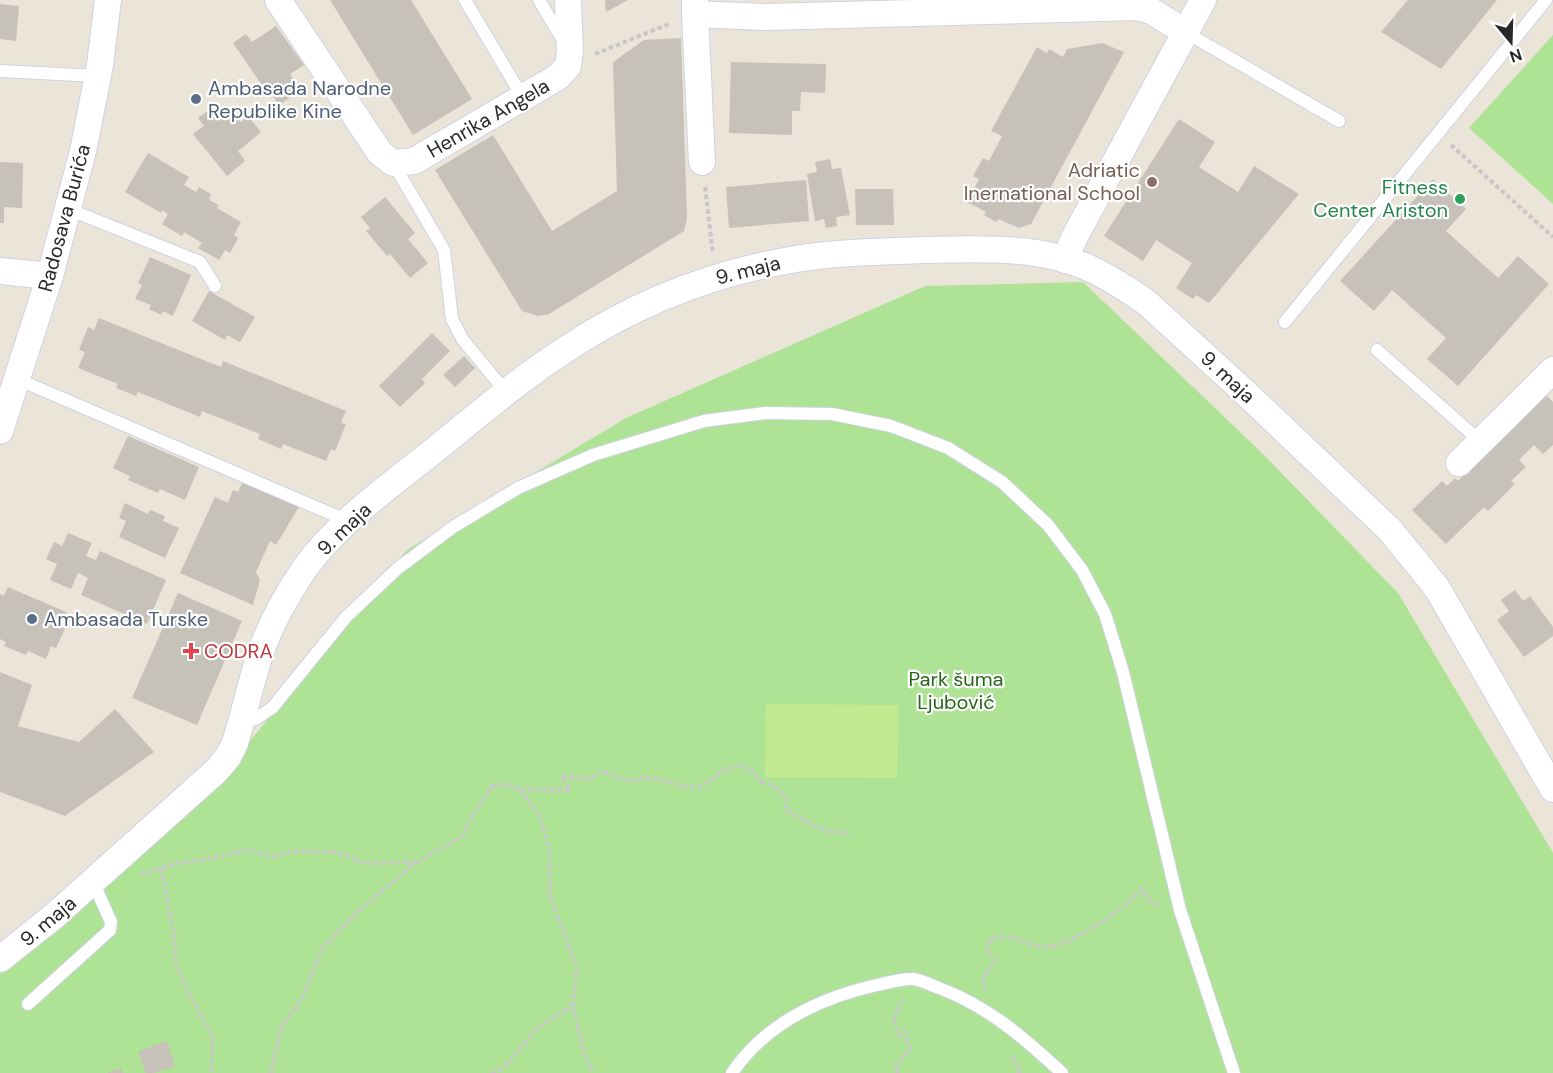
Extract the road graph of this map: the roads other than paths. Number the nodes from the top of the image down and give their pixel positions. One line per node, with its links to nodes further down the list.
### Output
1 (108, 0): 12 (street, Radosava Burića)
2 (278, 0): 16 (street)
3 (465, 0): 13 (lane)
4 (539, 0): 10 (lane)
5 (568, 0): 10 (street)
6 (1203, 0): 9 (street)
7 (1546, 0): 22 (lane)
8 (695, 7): 9 (street); 15 (street)
9 (1185, 32): 14 (lane); 18 (street)
10 (569, 58): 13 (street, Henrika Angela)
11 (0, 71): 12 (lane)
12 (98, 76): 17 (street, Radosava Burića)
13 (523, 98): 16 (street, Henrika Angela)
14 (1339, 121)
15 (702, 162)
16 (393, 163): 26 (lane)
17 (68, 209): 20 (street, Radosava Burića); 21 (lane)
18 (1065, 260): 26 (street, 9. maja); 32 (street, 9. maja)
19 (0, 271): 20 (street)
20 (51, 276): 25 (street, Radosava Burića)
21 (215, 286)
22 (1285, 322)
23 (1377, 350): 28 (lane)
24 (1553, 370): 28 (street)
25 (17, 379): 27 (street, Radosava Burića); 30 (lane)
26 (506, 392): 30 (street, 9. maja)
27 (0, 431)
28 (1481, 441): 29 (street)
29 (1459, 464)
30 (350, 521): 31 (street, 9. maja)
31 (242, 721): 33 (street, 9. maja); 38 (lane)
32 (1553, 789)
33 (93, 882): 34 (street, 9. maja); 35 (lane)
34 (0, 959)
35 (28, 1004)
36 (732, 1073): 37 (lane)
37 (1062, 1073)
38 (1234, 1073)

